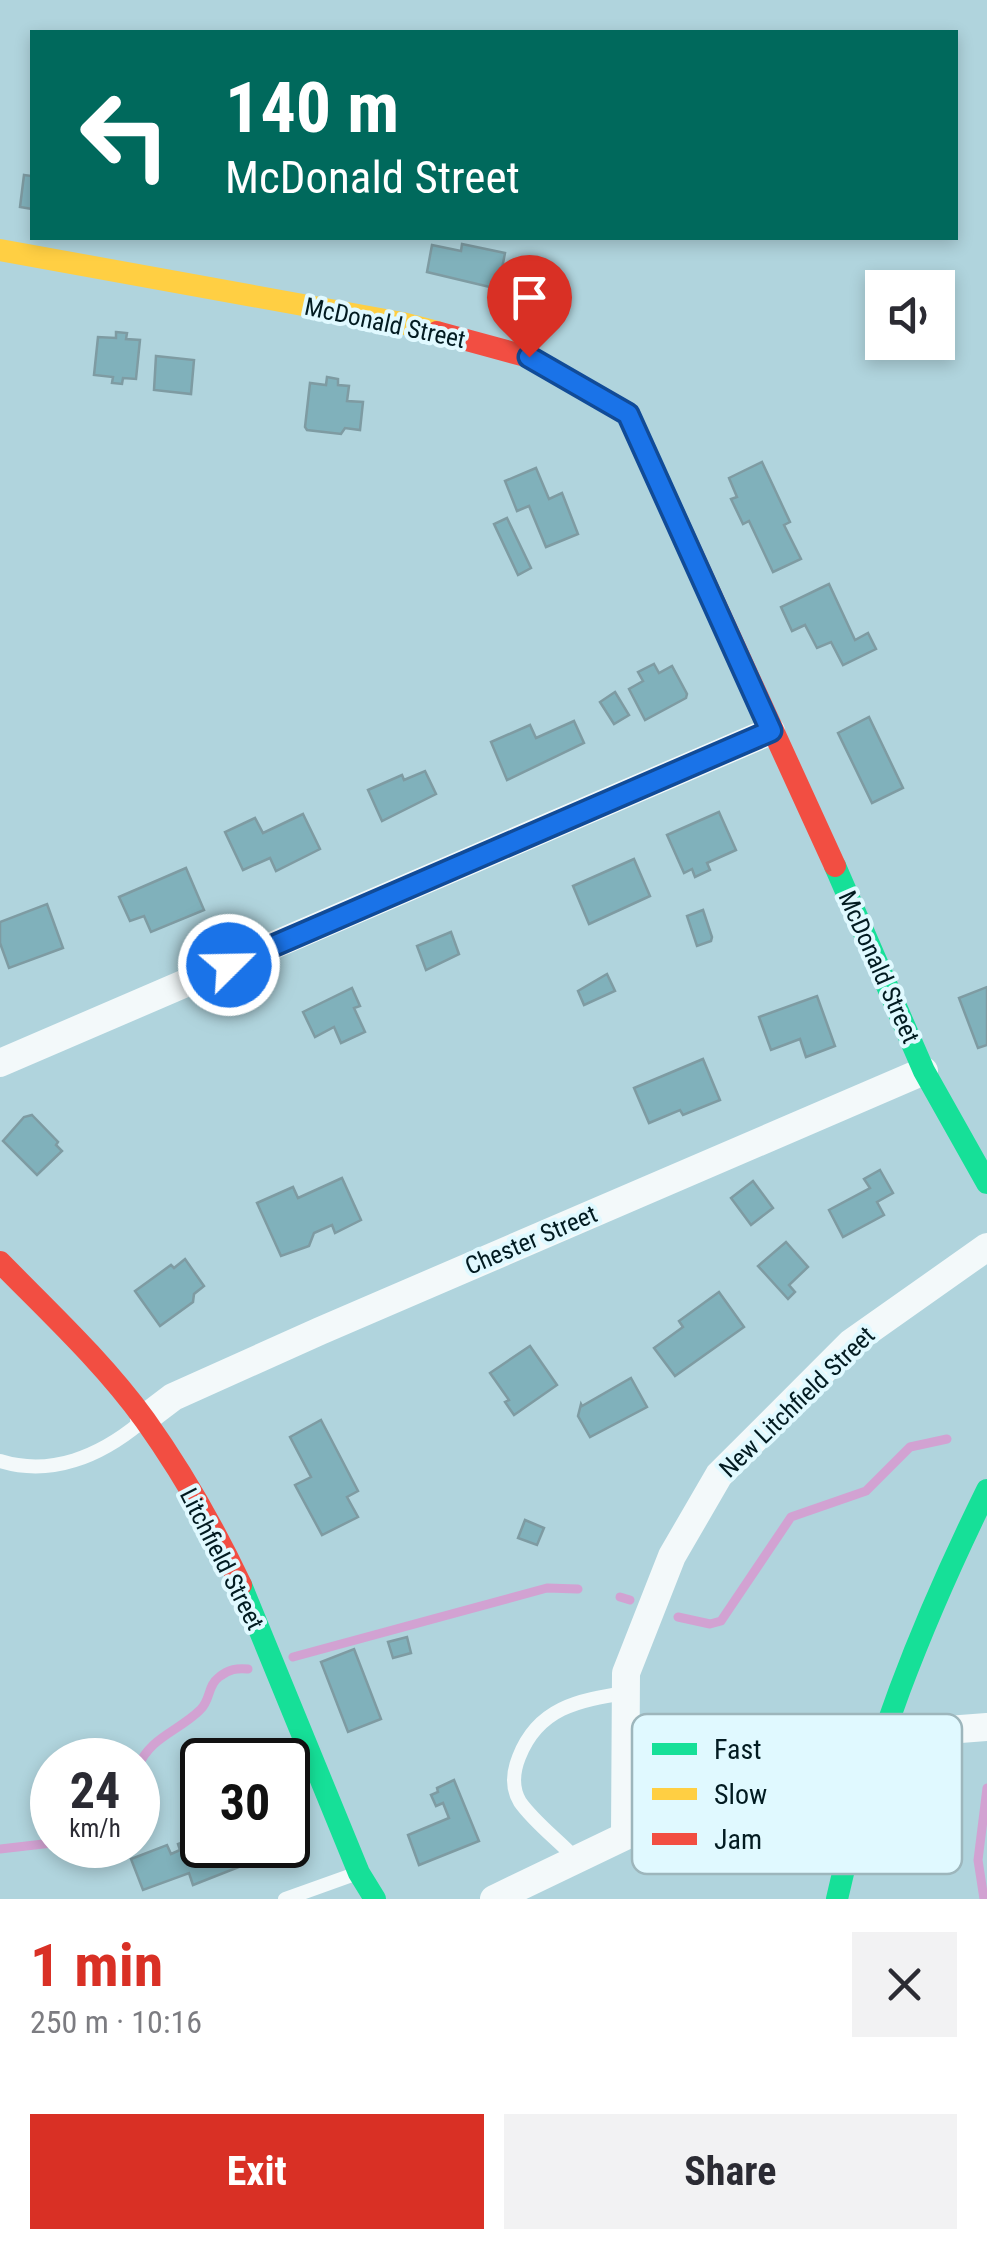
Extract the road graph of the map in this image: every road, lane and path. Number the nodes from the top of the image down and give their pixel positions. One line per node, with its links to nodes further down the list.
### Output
1 (0, 250): 2 (main road, McDonald Street)
2 (771, 731): 3 (street); 4 (main road, McDonald Street)
3 (0, 1063)
4 (924, 1072): 5 (main road, McDonald Street); 8 (street, Chester Street)
5 (987, 1184)
6 (987, 1246): 11 (street, New Litchfield Street)
7 (0, 1262): 8 (main road, Litchfield Street)
8 (144, 1419): 9 (lane); 18 (main road, Litchfield Street)
9 (0, 1461)
10 (987, 1490): 12 (main road)
11 (626, 1694): 16 (street, New Litchfield Street); 17 (lane)
12 (890, 1714)
13 (987, 1727): 14 (street)
14 (962, 1729)
15 (632, 1830): 16 (street)
16 (624, 1834): 17 (street)
17 (575, 1858): 22 (street)
18 (359, 1873): 20 (lane); 21 (main road, Litchfield Street)
19 (842, 1874): 23 (main road)
20 (285, 1899)
21 (374, 1899)
22 (494, 1899)
23 (837, 1899)

